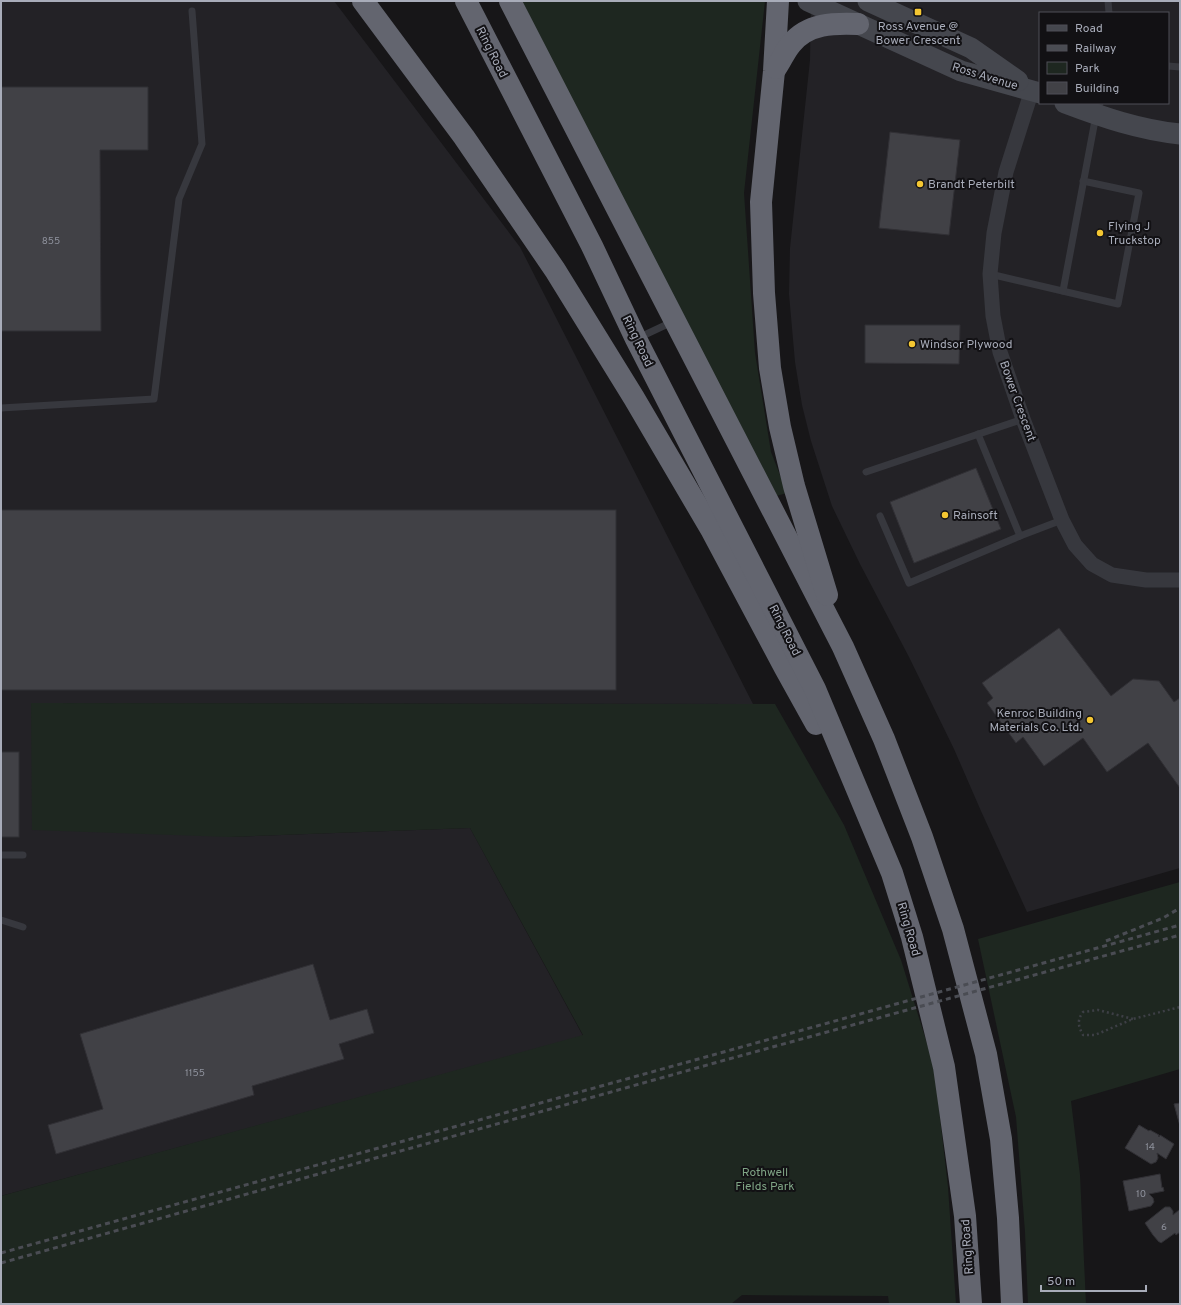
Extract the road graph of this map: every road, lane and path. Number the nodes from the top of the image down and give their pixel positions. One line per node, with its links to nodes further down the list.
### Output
1 (363, 1): 32 (highway)
2 (466, 1): 22 (highway, Ring Road)
3 (510, 1): 21 (highway)
4 (778, 1): 13 (highway)
5 (808, 1): 10 (main road, Ross Avenue)
6 (868, 1): 14 (main road, Ross Avenue)
7 (1108, 1): 9 (lane)
8 (192, 11): 23 (lane)
9 (1108, 12)
10 (858, 24): 13 (highway); 14 (main road, Ross Avenue)
11 (1169, 66): 12 (lane)
12 (1180, 67)
13 (774, 71): 31 (highway)
14 (1036, 92): 19 (street, Bower Crescent)
15 (1070, 104): 16 (main road)
16 (1098, 109): 17 (main road); 18 (lane)
17 (1180, 134)
18 (1083, 180): 20 (lane); 20 (lane)
19 (990, 274): 20 (lane); 24 (street, Bower Crescent)
20 (1063, 291)
21 (674, 321): 22 (lane); 31 (highway)
22 (636, 339): 32 (highway, Ring Road)
23 (1, 408)
24 (1023, 420): 25 (lane); 28 (street, Bower Crescent)
25 (978, 434): 26 (lane); 29 (lane)
26 (866, 472)
27 (880, 516): 29 (lane)
28 (1062, 520): 29 (lane); 30 (street, Bower Crescent)
29 (1020, 536)
30 (1180, 580)
31 (843, 647): 40 (highway)
32 (866, 812): 39 (highway, Ring Road)
33 (1, 855): 34 (lane)
34 (23, 855)
35 (1, 920): 36 (lane)
36 (23, 926)
37 (1180, 1007): 38 (path)
38 (1133, 1019): 38 (path)
39 (970, 1304)
40 (1012, 1304)

